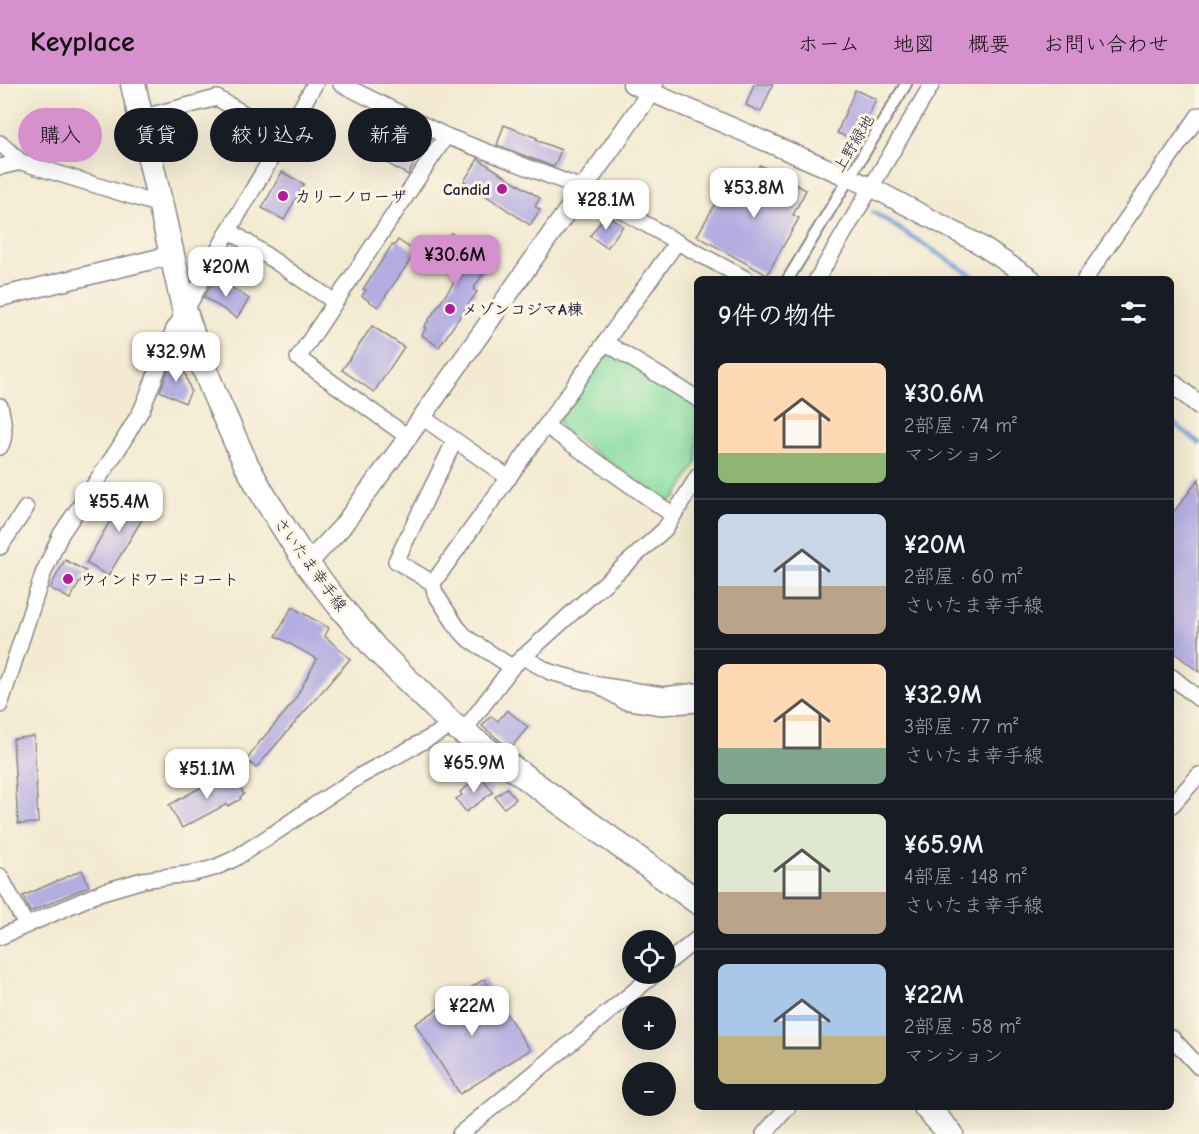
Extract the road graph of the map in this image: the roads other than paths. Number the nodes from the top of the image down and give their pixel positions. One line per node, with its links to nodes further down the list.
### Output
1 (133, 84): 8 (main road, さいたま幸手線)
2 (315, 84): 11 (street)
3 (341, 84): 13 (street)
4 (632, 84): 7 (street)
5 (906, 84): 20 (street, 上野緑地)
6 (932, 84): 21 (street)
7 (653, 88): 20 (street); 22 (street)
8 (138, 108)
9 (178, 108): 10 (street)
10 (234, 108)
11 (301, 108)
12 (1199, 115): 31 (street)
13 (447, 136): 22 (street); 33 (street)
14 (0, 143): 15 (street)
15 (18, 159)
16 (21, 162): 19 (street); 23 (street)
17 (150, 162): 23 (main road, さいたま幸手線)
18 (269, 162): 24 (street)
19 (0, 167)
20 (851, 177): 21 (street); 28 (street, 上野緑地)
21 (871, 187): 29 (street); 30 (street)
22 (584, 189): 25 (street); 40 (street)
23 (160, 205): 26 (main road, さいたま幸手線)
24 (229, 230): 33 (street); 34 (street)
25 (677, 242): 27 (street); 35 (street)
26 (172, 255): 32 (street); 34 (main road, さいたま幸手線)
27 (740, 276)
28 (790, 276)
29 (819, 276)
30 (1027, 276)
31 (1087, 276)
32 (0, 297)
33 (335, 302): 42 (street)
34 (185, 312): 50 (main road, さいたま幸手線); 58 (street)
35 (606, 343): 37 (street); 41 (street)
36 (1174, 385): 38 (street)
37 (694, 397)
38 (1199, 405)
39 (1, 414): 44 (street)
40 (422, 417): 42 (street); 43 (street)
41 (546, 426): 45 (street); 48 (street)
42 (408, 437): 50 (street)
43 (455, 440): 45 (street); 51 (street)
44 (0, 447)
45 (509, 478): 51 (street)
46 (694, 482): 48 (street)
47 (26, 508): 49 (street)
48 (674, 515): 52 (street)
49 (0, 547)
50 (307, 564): 59 (main road, さいたま幸手線)
51 (433, 583): 52 (street)
52 (517, 662): 54 (street); 59 (street)
53 (1174, 679): 56 (street)
54 (598, 685): 55 (street); 57 (street)
55 (694, 691)
56 (1199, 699)
57 (694, 704)
58 (0, 705)
59 (458, 729): 63 (main road, さいたま幸手線); 64 (street)
60 (1199, 775): 61 (street)
61 (1174, 803)
62 (0, 876): 64 (street)
63 (694, 899)
64 (26, 925): 65 (street)
65 (0, 937)
66 (694, 941): 67 (street)
67 (676, 956)
68 (643, 984): 73 (street)
69 (1174, 1040): 70 (street)
70 (1199, 1067)
71 (785, 1110): 74 (street)
72 (929, 1110): 75 (main road)
73 (471, 1131)
74 (764, 1134)
75 (951, 1134)

